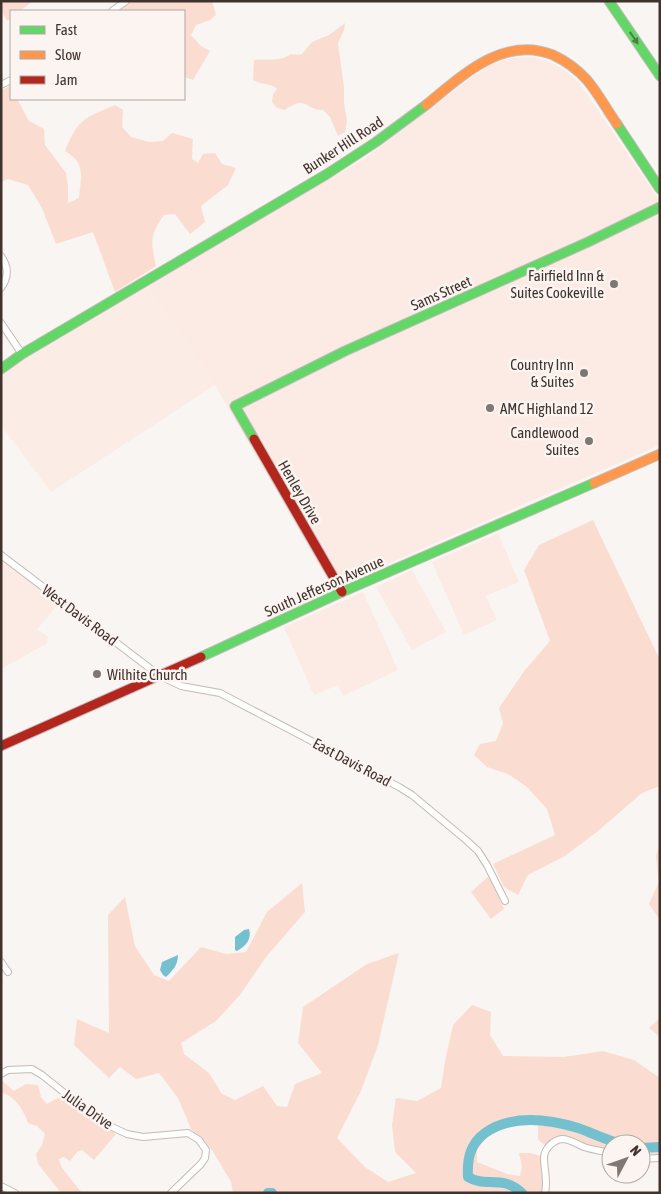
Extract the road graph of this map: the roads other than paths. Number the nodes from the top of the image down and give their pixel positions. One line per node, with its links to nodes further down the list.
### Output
1 (126, 1): 3 (street)
2 (609, 1): 4 (main road, one-way to 4)
3 (113, 10)
4 (660, 76)
5 (660, 189): 10 (main road, Bunker Hill Road)
6 (660, 208): 12 (main road, Sams Street)
7 (1, 256): 8 (street)
8 (1, 288)
9 (1, 322): 10 (street)
10 (22, 354): 11 (main road, Bunker Hill Road)
11 (1, 369)
12 (235, 406): 15 (main road, Henley Drive)
13 (660, 454): 15 (main road, South Jefferson Avenue)
14 (1, 555): 16 (street, West Davis Road)
15 (342, 592): 16 (main road, South Jefferson Avenue)
16 (160, 676): 17 (main road, South Jefferson Avenue); 18 (street, East Davis Road)
17 (1, 746)
18 (505, 901)
19 (1, 962): 20 (street)
20 (8, 972)
21 (1, 1074): 25 (street, Julia Drive)
22 (601, 1150): 26 (street)
23 (1, 1186): 24 (street)
24 (15, 1193)
25 (171, 1193)
26 (545, 1193)

